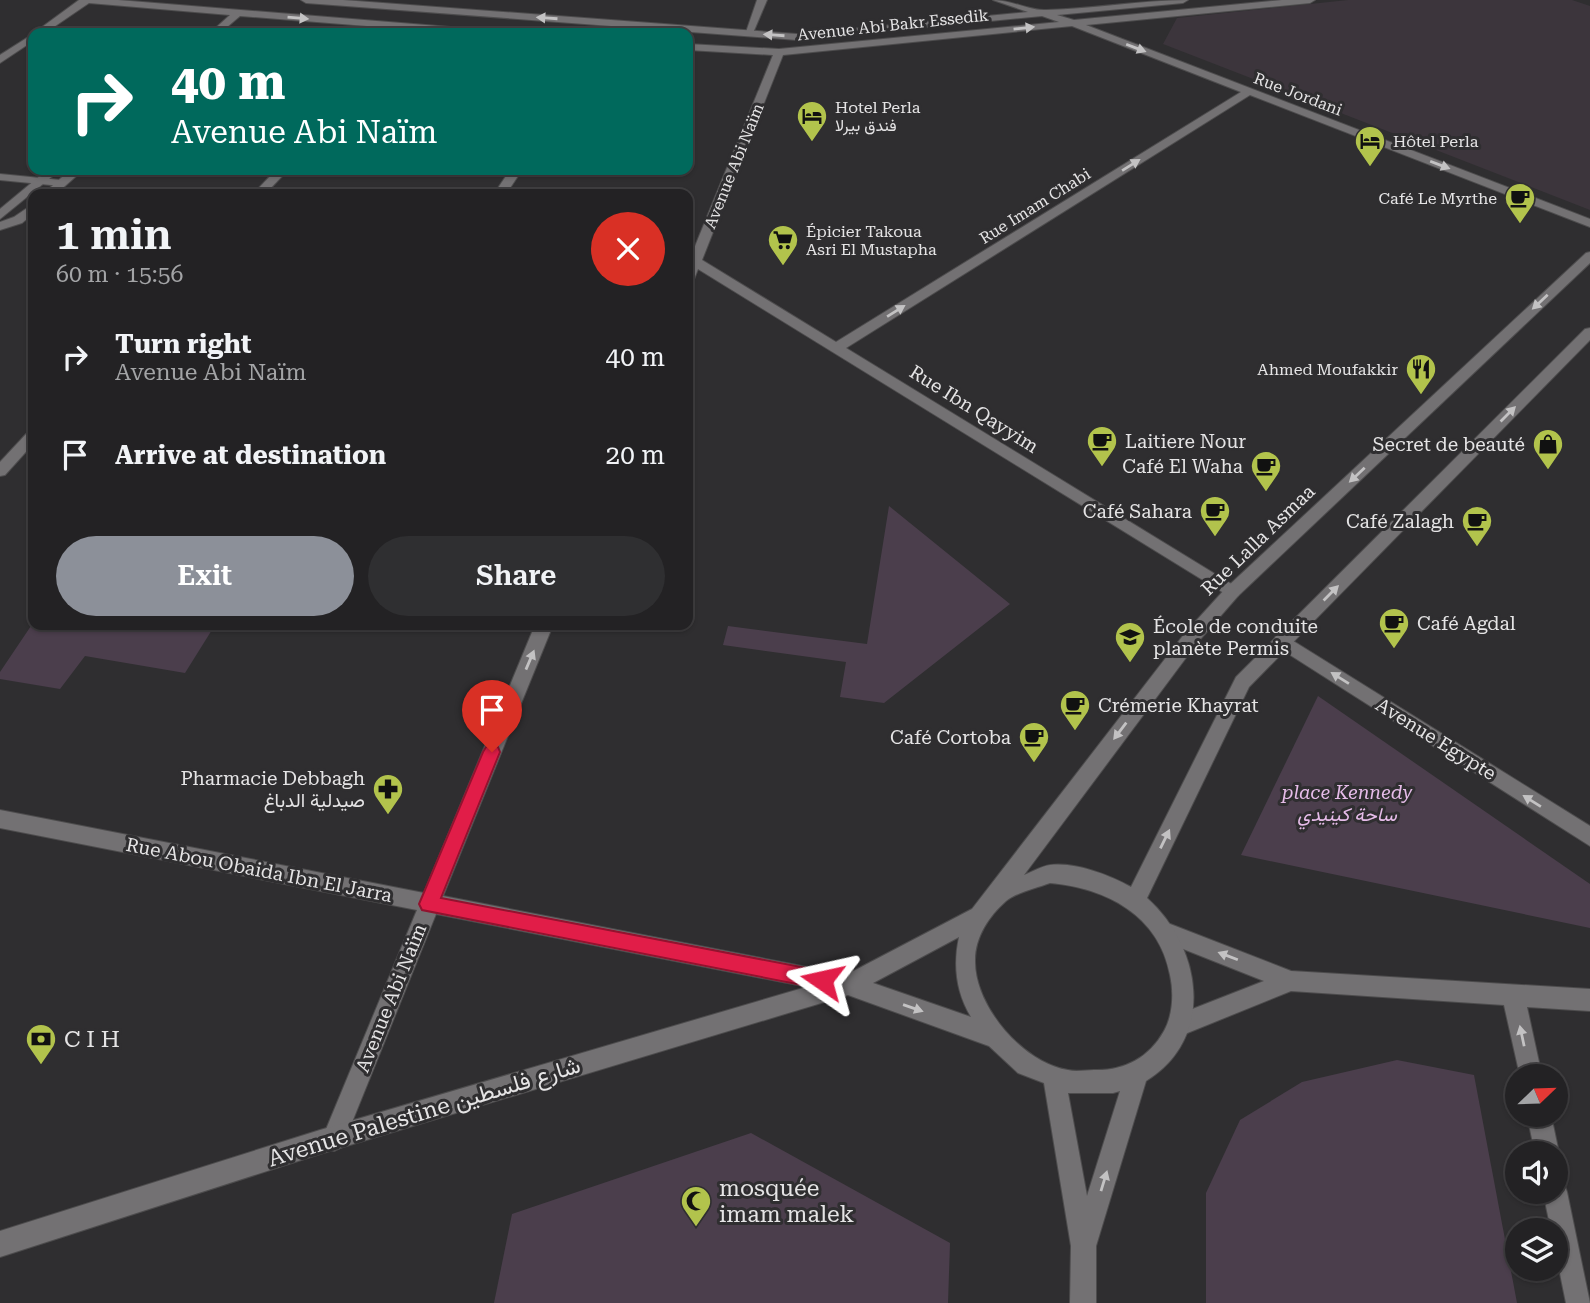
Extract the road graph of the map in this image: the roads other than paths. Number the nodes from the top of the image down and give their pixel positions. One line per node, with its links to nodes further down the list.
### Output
1 (85, 0): 9 (street); 14 (street)
2 (306, 0): 8 (street, Avenue Abi Bakr Essedik)
3 (440, 0): 8 (street)
4 (762, 0): 20 (street)
5 (998, 0): 10 (street, Rue Jordani)
6 (1183, 0): 10 (street, Avenue Abi Bakr Essedik)
7 (1310, 0): 13 (street, Avenue Abi Bakr Essedik)
8 (430, 9): 17 (street); 18 (street, Avenue Abi Bakr Essedik, one-way to 8)
9 (237, 13): 11 (street); 15 (street)
10 (1042, 14): 13 (street, Rue Jordani); 20 (street, Avenue Abi Bakr Essedik, one-way to 20)
11 (254, 15): 12 (street); 16 (street, one-way to 16)
12 (244, 23)
13 (1073, 23): 23 (street, Avenue Abi Bakr Essedik, one-way to 13); 25 (street, Rue Jordani, one-way to 25)
14 (46, 28)
15 (220, 28)
16 (390, 28)
17 (413, 28)
18 (682, 28)
19 (693, 29): 20 (street, Avenue Abi Bakr Essedik, one-way to 19)
20 (748, 33)
21 (28, 40): 24 (street)
22 (693, 47): 23 (street, Avenue Abi Bakr Essedik)
23 (779, 52): 41 (street, Avenue Abi Naïm)
24 (0, 60)
25 (1248, 92): 38 (street, Rue Jordani, one-way to 38); 44 (street, Rue Imam Chabi, one-way to 25)
26 (48, 175): 30 (street)
27 (72, 175): 31 (street)
28 (277, 175): 34 (street)
29 (0, 177): 30 (street)
30 (40, 181): 31 (street); 32 (street)
31 (61, 184): 33 (street)
32 (31, 189)
33 (55, 189)
34 (264, 189)
35 (28, 191): 37 (street)
36 (28, 212): 39 (street)
37 (0, 215)
38 (1590, 223)
39 (0, 226)
40 (1590, 256): 47 (street, Rue Lalla Asmaa, one-way to 47)
41 (695, 261): 42 (street, Avenue Abi Naïm); 44 (street, Rue Ibn Qayyim)
42 (693, 266)
43 (1590, 332): 49 (street, one-way to 43)
44 (838, 347): 47 (street, Rue Ibn Qayyim)
45 (28, 440): 46 (street)
46 (0, 471)
47 (1231, 592): 52 (street, Rue Lalla Asmaa, one-way to 52)
48 (542, 630): 54 (street, Avenue Abi Naïm, one-way to 48)
49 (1282, 642): 51 (street, Avenue Egypte, one-way to 49); 53 (street, one-way to 49)
50 (0, 819): 54 (street, Rue Abou Obaida Ibn El Jarra)
51 (1590, 837)
52 (998, 893): 53 (street); 55 (street)
53 (1135, 901): 56 (street)
54 (429, 904): 58 (street, Rue Abou Obaida Ibn El Jarra); 66 (street, Avenue Abi Naïm)
55 (976, 917): 58 (street, Avenue Palestine شارع فلسطين); 62 (street)
56 (1165, 932): 57 (street, one-way to 56); 61 (street)
57 (1291, 981): 59 (street); 61 (street)
58 (848, 985): 62 (street, one-way to 62); 66 (street, Avenue Palestine شارع فلسطين)
59 (1513, 995): 60 (street); 63 (street, one-way to 59)
60 (1590, 1000)
61 (1180, 1025): 64 (street)
62 (992, 1036): 65 (street)
63 (1528, 1064)
64 (1137, 1073): 65 (street); 69 (street, one-way to 64)
65 (1054, 1077): 69 (street)
66 (334, 1139): 68 (street, Avenue Palestine شارع فلسطين)
67 (1558, 1204): 71 (street)
68 (0, 1244)
69 (1084, 1246): 70 (street)
70 (1083, 1303)
71 (1579, 1303)

